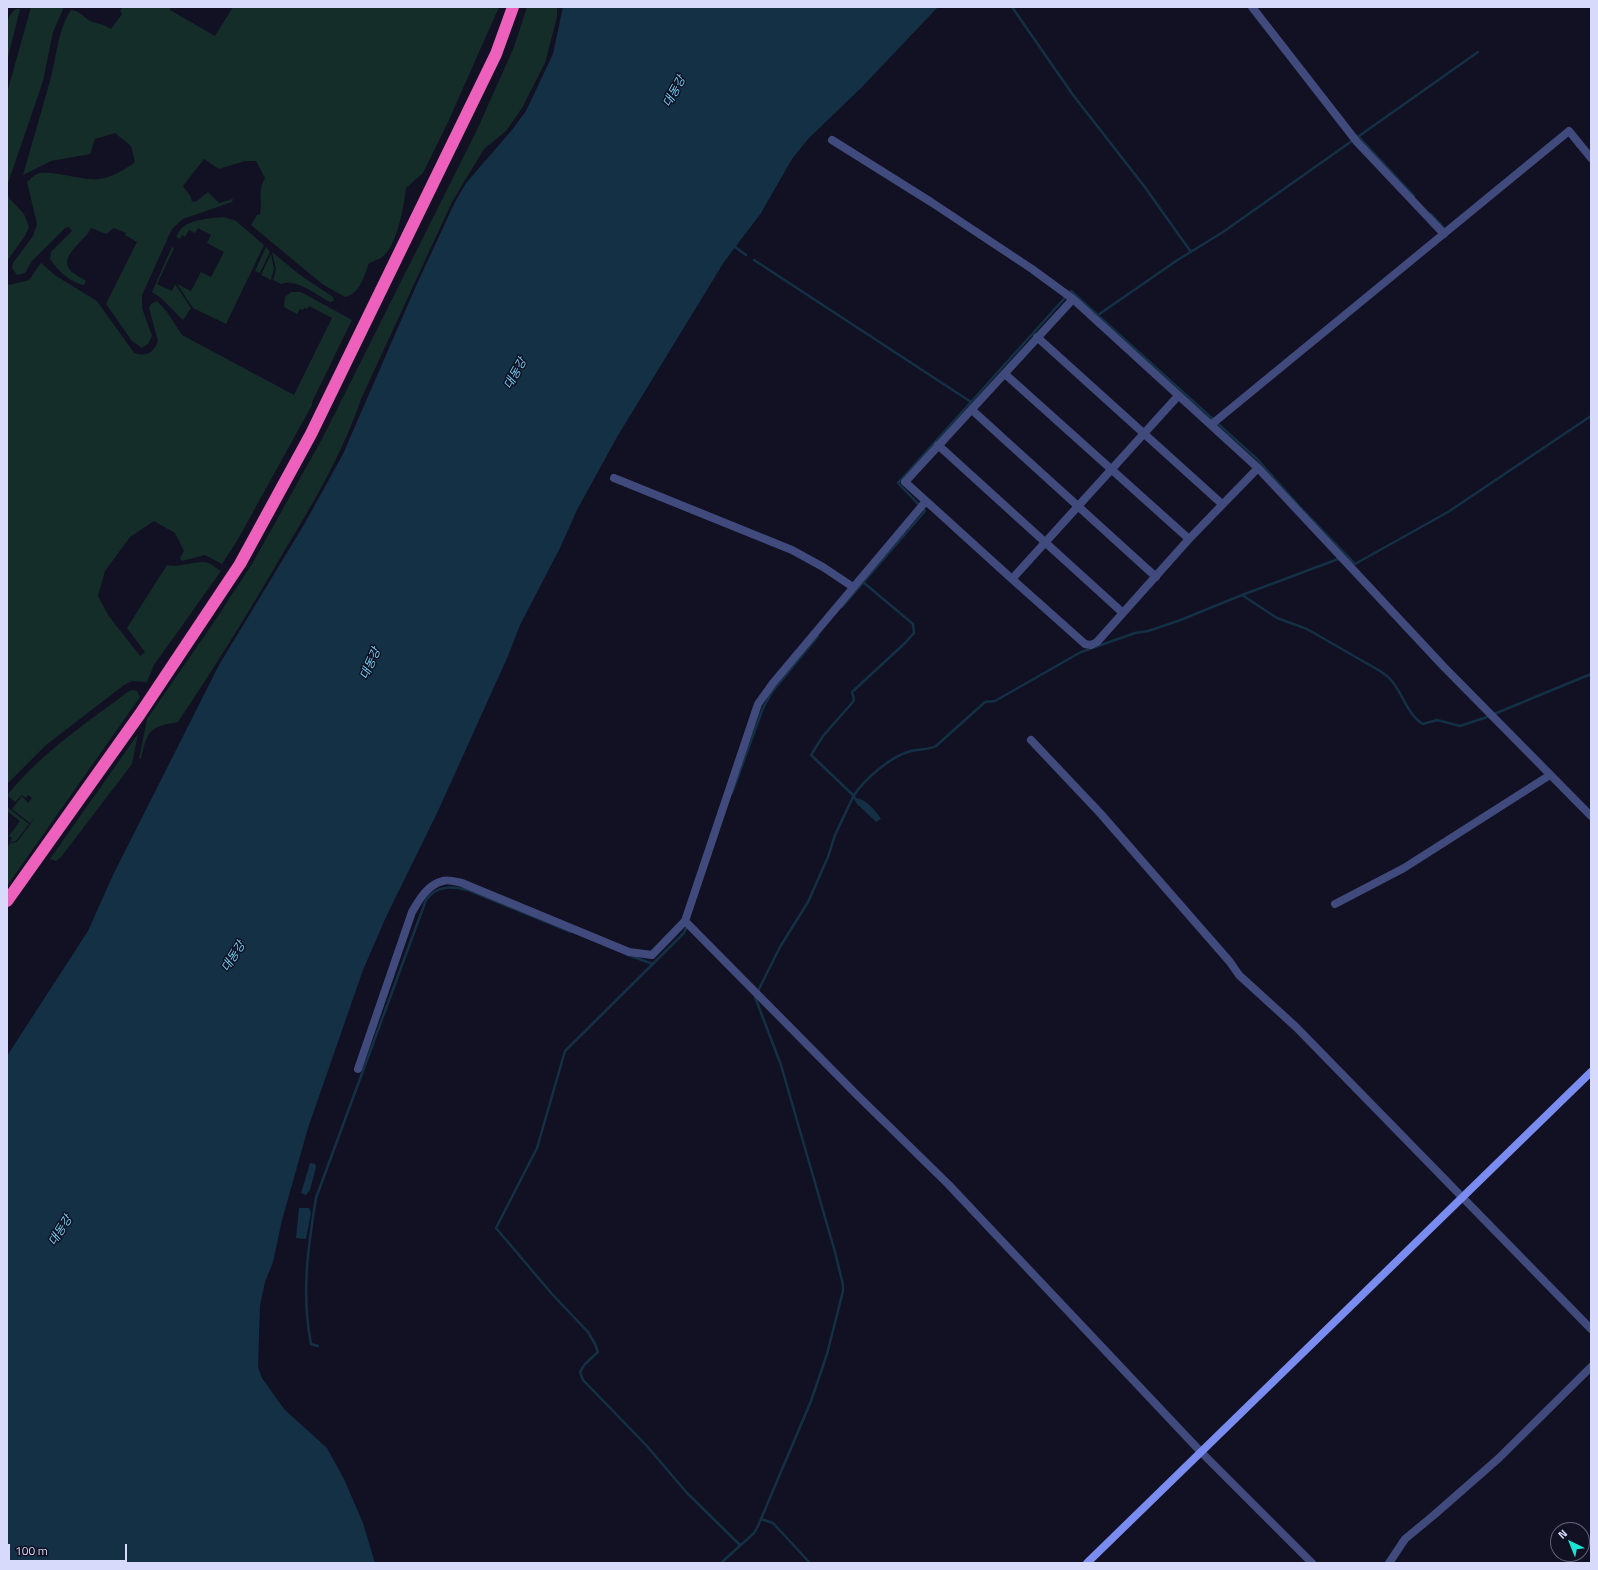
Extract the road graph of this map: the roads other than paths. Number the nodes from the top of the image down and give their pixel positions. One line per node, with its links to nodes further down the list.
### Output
1 (513, 7): 29 (highway)
2 (1252, 7): 5 (street)
3 (832, 140): 6 (street)
4 (1591, 158): 5 (street)
5 (1444, 234): 11 (street)
6 (1072, 299): 7 (street); 9 (street)
7 (1037, 337): 8 (street); 12 (street)
8 (1005, 374): 10 (street); 15 (street)
9 (1178, 396): 11 (street); 12 (street)
10 (972, 410): 13 (street); 19 (street)
11 (1212, 424): 14 (street)
12 (1144, 433): 15 (street); 18 (street)
13 (938, 445): 17 (street); 21 (street)
14 (1258, 468): 18 (street); 27 (street)
15 (1111, 470): 19 (street); 20 (street)
16 (614, 478): 24 (street)
17 (926, 501): 23 (street); 24 (street)
18 (1222, 504): 20 (street)
19 (1077, 505): 21 (street); 22 (street)
20 (1189, 539): 22 (street)
21 (1045, 542): 23 (street); 25 (street)
22 (1156, 577): 25 (street)
23 (1012, 579): 25 (street)
24 (853, 587): 31 (street)
25 (1123, 613)
26 (1031, 740): 34 (street)
27 (1550, 775): 28 (street); 30 (street)
28 (1591, 816)
29 (7, 901)
30 (1335, 904)
31 (685, 921): 32 (street); 37 (street)
32 (358, 1069)
33 (1591, 1072): 34 (street)
34 (1462, 1198): 35 (street); 37 (street)
35 (1591, 1329)
36 (1591, 1367): 40 (street)
37 (1201, 1452): 38 (street); 39 (street)
38 (1087, 1563)
39 (1312, 1563)
40 (1389, 1563)

